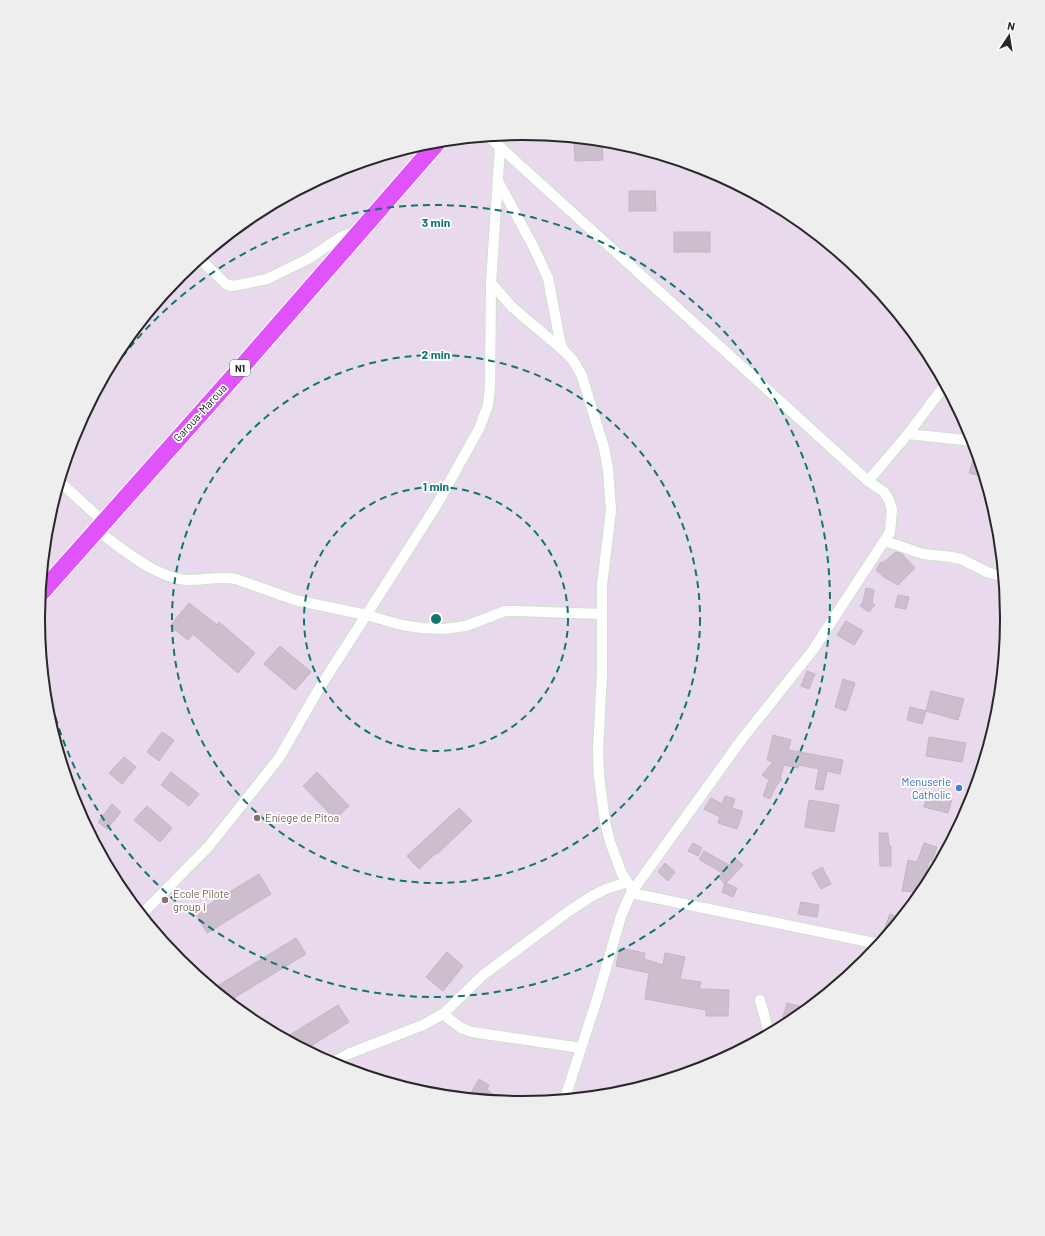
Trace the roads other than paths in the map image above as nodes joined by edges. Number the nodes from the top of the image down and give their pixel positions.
1 (494, 142) edge
2 (500, 147) junction
3 (431, 150) edge
4 (498, 181) junction
5 (363, 227) junction
6 (204, 263) edge
7 (491, 283) junction
8 (564, 351) junction
9 (942, 389) edge
10 (908, 434) junction
11 (966, 440) edge
12 (868, 481) junction
13 (64, 486) edge
14 (100, 526) junction
15 (885, 541) junction
16 (998, 575) edge
17 (46, 587) edge
18 (602, 614) junction
19 (366, 615) junction
20 (630, 888) junction
21 (145, 911) edge
22 (873, 943) edge
23 (760, 1000) dead end
24 (443, 1014) junction
25 (768, 1028) edge
26 (581, 1048) junction
27 (340, 1059) edge
28 (567, 1093) edge

1 - 2 street
2 - 4 street
2 - 12 street
3 - 5 highway, Garoua-Maroua / N1
4 - 7 street
4 - 8 street
5 - 6 street
5 - 14 highway, Garoua-Maroua / N1
7 - 8 street
7 - 19 street
8 - 18 street
9 - 10 street
10 - 11 street
10 - 12 street
12 - 15 street
13 - 14 street
14 - 17 highway, Garoua-Maroua / N1
14 - 19 street
15 - 16 street
15 - 20 street
18 - 19 street
18 - 20 street
19 - 21 street
20 - 22 street
20 - 24 street
20 - 26 street
23 - 25 street
24 - 26 street
24 - 27 street
26 - 28 street

